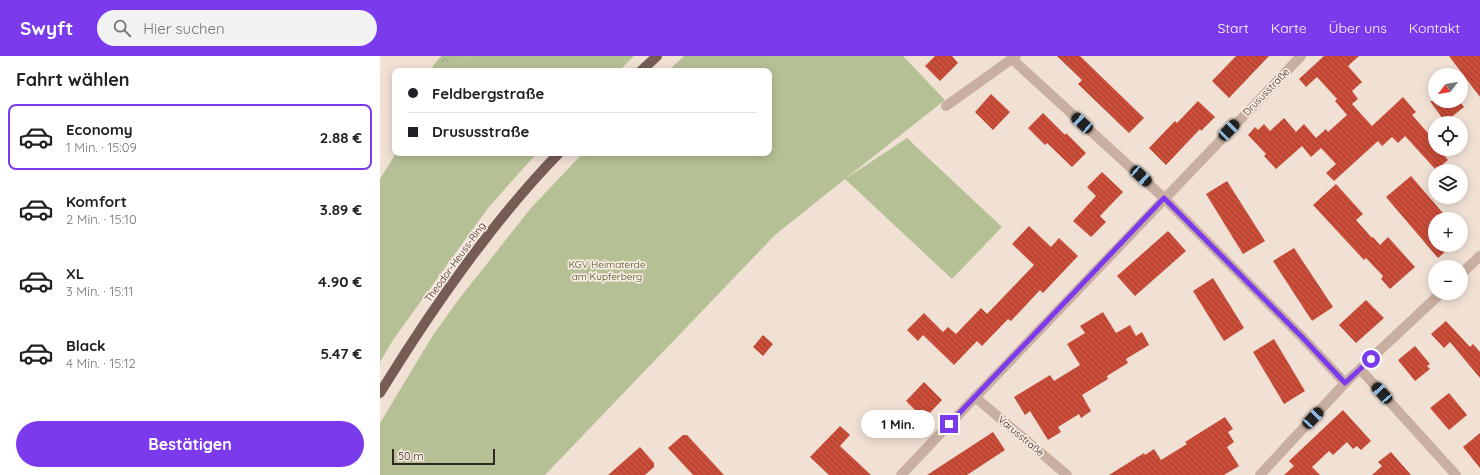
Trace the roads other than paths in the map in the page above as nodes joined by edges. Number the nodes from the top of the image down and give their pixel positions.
1 (657, 56) edge
2 (1300, 56) edge
3 (1014, 58) edge
4 (644, 68) edge
5 (946, 106) dead end
6 (556, 156) edge
7 (1164, 198) junction
8 (1480, 256) edge
9 (1468, 267) edge
10 (1434, 300) edge
11 (1360, 369) junction
12 (1345, 383) junction
13 (380, 394) edge
14 (975, 397) junction
15 (901, 475) edge
16 (1066, 475) edge
17 (1260, 475) edge
18 (1456, 475) edge

1 - 4 main road
2 - 7 street, Drususstraße
3 - 5 street
3 - 7 street
6 - 13 main road, Theodor-Heuss-Ring
7 - 12 street
7 - 14 street, Drususstraße
8 - 9 street
10 - 11 street
11 - 12 street
11 - 18 street
12 - 17 street
14 - 15 street, Drususstraße
14 - 16 street, Varusstraße

